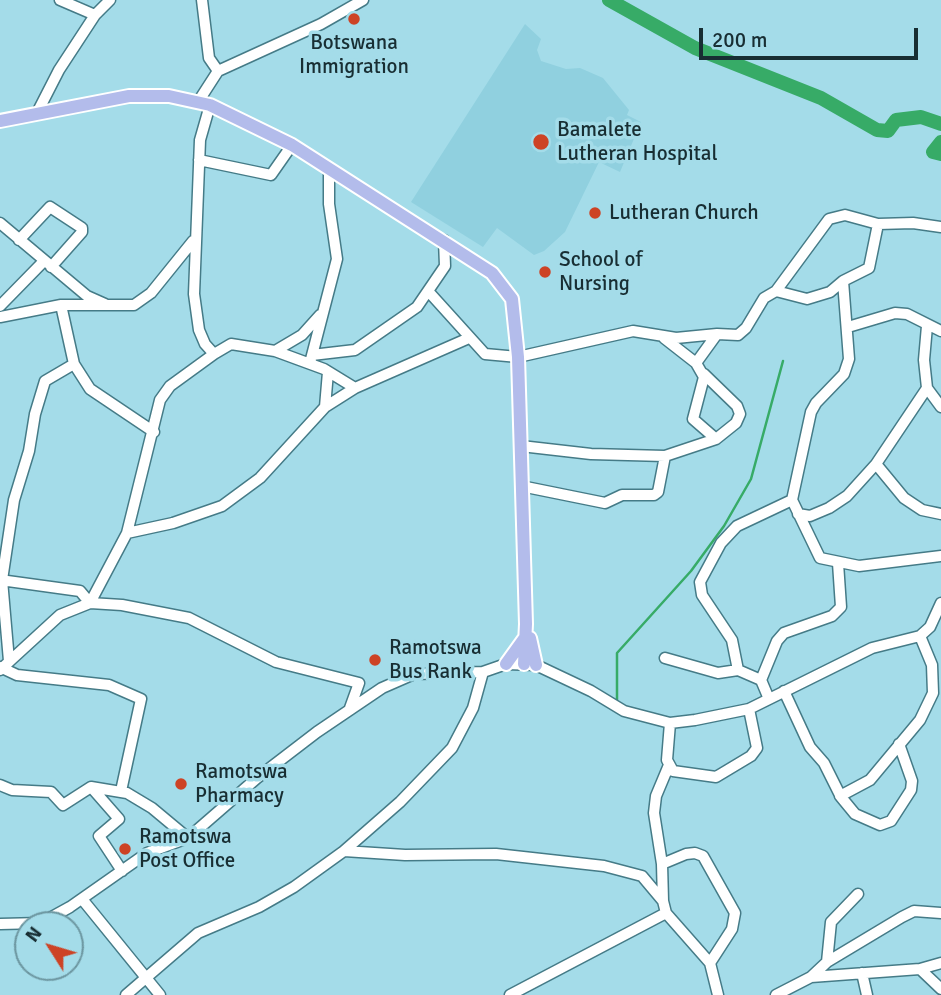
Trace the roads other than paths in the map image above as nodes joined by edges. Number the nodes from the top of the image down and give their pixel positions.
1 (60, 0) edge
2 (110, 0) edge
3 (202, 0) edge
4 (363, 0) edge
5 (95, 15) junction
6 (218, 71) junction
7 (204, 103) junction
8 (37, 113) junction
9 (0, 121) edge
10 (292, 145) junction
11 (200, 160) junction
12 (329, 169) junction
13 (0, 223) edge
14 (878, 224) junction
15 (941, 227) edge
16 (19, 240) junction
17 (444, 240) junction
18 (194, 241) junction
19 (47, 264) junction
20 (843, 281) junction
21 (428, 290) junction
22 (776, 290) junction
23 (61, 305) junction
24 (0, 306) edge
25 (112, 307) junction
26 (323, 313) junction
27 (0, 317) edge
28 (926, 326) junction
29 (848, 327) junction
30 (941, 331) edge
31 (717, 334) junction
32 (469, 338) junction
33 (664, 338) junction
34 (275, 351) junction
35 (214, 354) junction
36 (518, 357) junction
37 (311, 359) junction
38 (696, 363) junction
39 (74, 364) junction
40 (328, 372) junction
41 (704, 374) junction
42 (355, 388) junction
43 (927, 388) junction
44 (325, 407) junction
45 (941, 407) edge
46 (154, 432) junction
47 (716, 439) junction
48 (521, 446) junction
49 (665, 456) junction
50 (876, 464) junction
51 (522, 486) junction
52 (792, 500) junction
53 (798, 514) junction
54 (941, 514) edge
55 (127, 533) junction
56 (941, 556) edge
57 (838, 563) junction
58 (1, 580) edge
59 (90, 603) junction
60 (941, 603) edge
61 (941, 623) edge
62 (930, 627) junction
63 (526, 629) junction
64 (920, 636) junction
65 (666, 658) dead end
66 (506, 664) junction
67 (530, 664) junction
68 (3, 666) edge
69 (738, 670) junction
70 (483, 672) junction
71 (761, 681) junction
72 (784, 691) junction
73 (937, 695) edge
74 (769, 699) junction
75 (350, 709) junction
76 (749, 709) junction
77 (670, 723) junction
78 (899, 744) junction
79 (669, 765) junction
80 (0, 785) edge
81 (91, 787) junction
82 (121, 791) junction
83 (840, 796) junction
84 (188, 838) junction
85 (344, 851) junction
86 (662, 864) junction
87 (122, 871) junction
88 (858, 894) dead end
89 (82, 899) junction
90 (663, 901) junction
91 (666, 913) junction
92 (941, 913) edge
93 (0, 924) edge
94 (828, 962) junction
95 (710, 963) junction
96 (941, 963) edge
97 (920, 969) junction
98 (862, 973) junction
99 (145, 976) junction
100 (811, 977) junction
101 (941, 989) edge
102 (126, 995) edge
103 (160, 995) edge
104 (510, 995) edge
105 (718, 995) edge
106 (776, 995) edge
107 (867, 995) edge

1 - 5 street
2 - 5 street
3 - 6 street
4 - 6 street
5 - 8 street
6 - 7 street
7 - 8 main road
7 - 10 main road
7 - 11 street
8 - 9 main road
10 - 11 street
10 - 12 main road
11 - 18 street
12 - 17 main road
12 - 26 street
13 - 16 street
14 - 15 street
14 - 20 street
14 - 22 street
16 - 19 street
16 - 19 street
17 - 21 street
17 - 36 main road
18 - 25 street
18 - 35 street
19 - 24 street
19 - 25 street
20 - 22 street
20 - 29 street
21 - 32 street
21 - 37 street
22 - 31 street
23 - 25 street
23 - 27 street
23 - 39 street
26 - 34 street
26 - 37 street
28 - 29 street
28 - 30 street
28 - 43 street
29 - 52 street
31 - 33 street
31 - 38 street
32 - 36 street
32 - 42 street
33 - 36 street
33 - 38 street
34 - 35 street
34 - 37 street
35 - 46 street
36 - 48 main road
37 - 40 street
38 - 41 street
39 - 46 street
39 - 58 street
40 - 42 street
40 - 44 street
41 - 47 street
41 - 47 street
42 - 44 street
43 - 45 street
43 - 50 street
44 - 55 street
46 - 55 street
47 - 49 street
48 - 49 street
48 - 51 main road
49 - 51 street
50 - 53 street
50 - 54 street
51 - 63 main road
52 - 53 street
52 - 69 street
53 - 57 street
55 - 59 street
56 - 57 street
57 - 71 street
58 - 59 street
58 - 68 street
59 - 68 street
59 - 75 street
60 - 62 street
61 - 62 street
62 - 64 street
63 - 66 main road
63 - 67 main road
64 - 72 street
64 - 73 street
65 - 69 street
66 - 67 street
66 - 70 street
67 - 77 street
68 - 82 street
69 - 71 street
70 - 75 street
70 - 85 street
71 - 74 street
72 - 74 street
72 - 83 street
73 - 78 street
74 - 76 street
75 - 84 street
76 - 77 street
76 - 79 street
77 - 79 street
78 - 83 street
78 - 83 street
79 - 86 street
80 - 81 street
81 - 82 street
81 - 87 street
82 - 84 street
84 - 87 street
85 - 90 street
85 - 99 street
86 - 90 street
86 - 95 street
87 - 89 street
88 - 94 street
89 - 93 street
89 - 99 street
90 - 91 street
91 - 95 street
91 - 104 street
92 - 94 street
94 - 100 street
95 - 105 street
96 - 97 street
97 - 98 street
97 - 101 street
98 - 100 street
98 - 107 street
99 - 102 street
99 - 103 street
100 - 106 street

